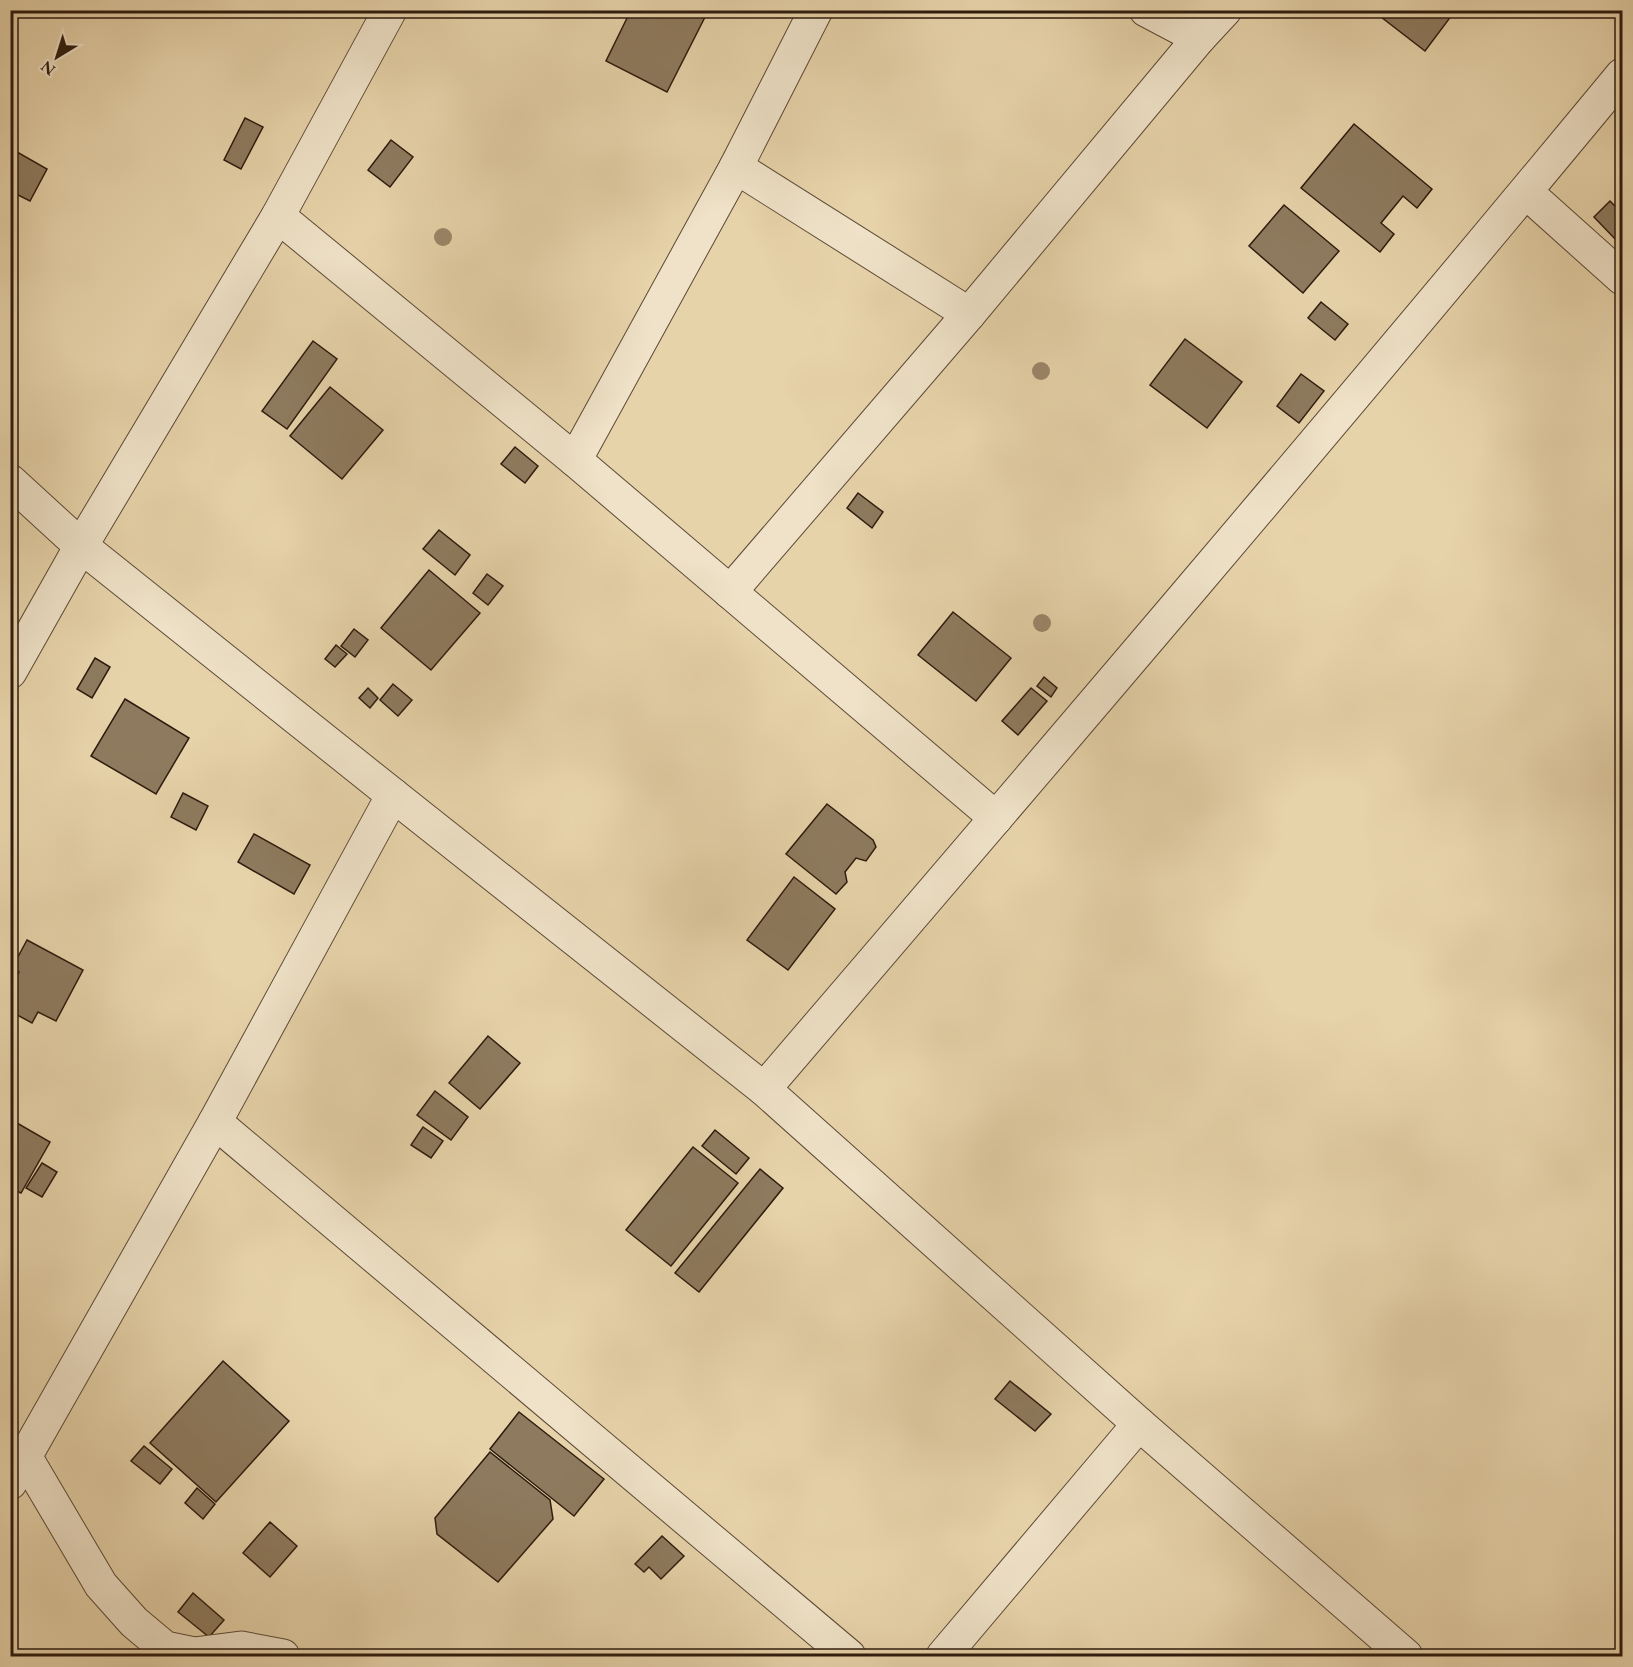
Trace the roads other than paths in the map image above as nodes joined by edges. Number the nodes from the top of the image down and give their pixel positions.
1 (390, 10) edge
2 (816, 10) edge
3 (1146, 10) edge
4 (1225, 10) edge
5 (1199, 38) junction
6 (1623, 75) edge
7 (736, 167) junction
8 (1526, 192) junction
9 (278, 216) junction
10 (1623, 278) edge
11 (969, 314) junction
12 (575, 460) junction
13 (10, 481) edge
14 (81, 546) junction
15 (730, 592) junction
16 (10, 672) edge
17 (393, 795) junction
18 (996, 818) junction
19 (764, 1089) junction
20 (215, 1122) junction
21 (1139, 1424) junction
22 (18, 1470) edge
23 (283, 1656) edge
24 (849, 1656) edge
25 (943, 1656) edge
26 (1406, 1656) edge

1 - 9 street
2 - 7 street
3 - 5 street
4 - 5 street
5 - 11 street
6 - 8 street
7 - 11 street
7 - 12 street
8 - 10 street
8 - 18 street
9 - 12 street
9 - 14 street
11 - 15 street
12 - 15 street
13 - 14 street
14 - 16 street
14 - 17 street
15 - 18 street
17 - 19 street
17 - 20 street
18 - 19 street
19 - 21 street
20 - 22 street
20 - 24 street
21 - 25 street
21 - 26 street
22 - 23 street

